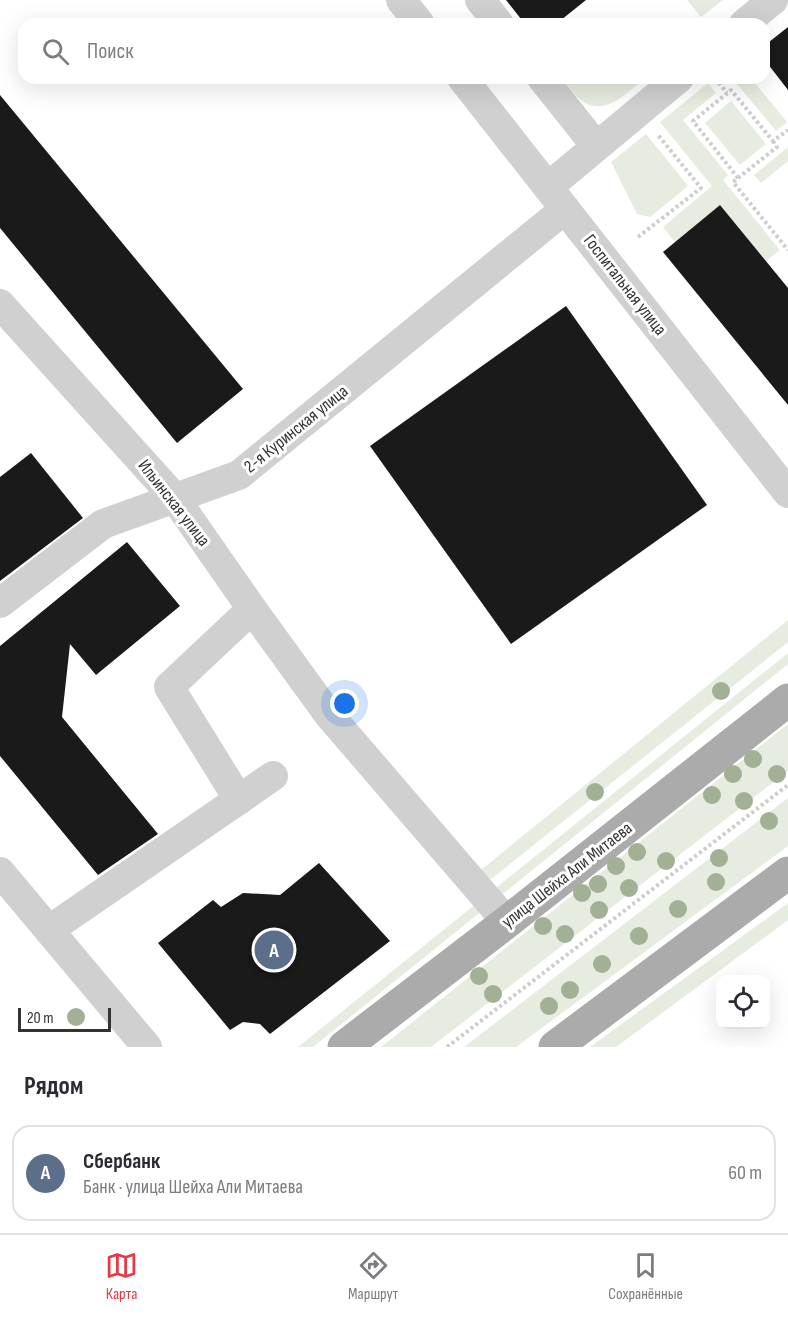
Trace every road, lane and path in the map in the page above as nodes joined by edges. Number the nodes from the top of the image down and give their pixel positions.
1 (401, 0) edge
2 (480, 0) edge
3 (772, 0) edge
4 (415, 18) edge
5 (494, 18) edge
6 (751, 18) edge
7 (467, 84) edge
8 (547, 84) edge
9 (672, 84) edge
10 (720, 84) edge
11 (727, 93) junction
12 (639, 111) junction
13 (788, 130) edge
14 (773, 141) junction
15 (596, 146) junction
16 (738, 178) junction
17 (556, 198) junction
18 (638, 237) dead end
19 (788, 250) edge
20 (0, 304) edge
21 (788, 492) edge
22 (174, 497) junction
23 (0, 603) edge
24 (252, 609) junction
25 (788, 700) edge
26 (273, 776) dead end
27 (788, 785) edge
28 (238, 800) junction
29 (0, 872) edge
30 (788, 873) edge
31 (507, 922) junction
32 (49, 930) junction
33 (147, 1047) edge
34 (344, 1047) edge
35 (447, 1047) edge
36 (555, 1047) edge

1 - 4 street
2 - 5 street
3 - 6 street
7 - 17 street, Госпитальная улица
8 - 15 street
9 - 12 street, 2-я Куринская улица
10 - 11 path
11 - 14 path
11 - 16 path
12 - 15 street, 2-я Куринская улица
12 - 18 path
13 - 14 path
14 - 16 path
15 - 17 street, 2-я Куринская улица
16 - 19 path
17 - 21 street, Госпитальная улица
17 - 22 street, 2-я Куринская улица
20 - 22 street, Ильинская улица
22 - 23 street, 2-я Куринская улица
22 - 24 street, Ильинская улица
24 - 28 street
24 - 31 street, Ильинская улица
25 - 31 main road, улица Шейха Али Митаева
26 - 28 street
27 - 35 path
28 - 32 street
29 - 32 street
30 - 36 main road
31 - 34 main road, улица Шейха Али Митаева
32 - 33 street

